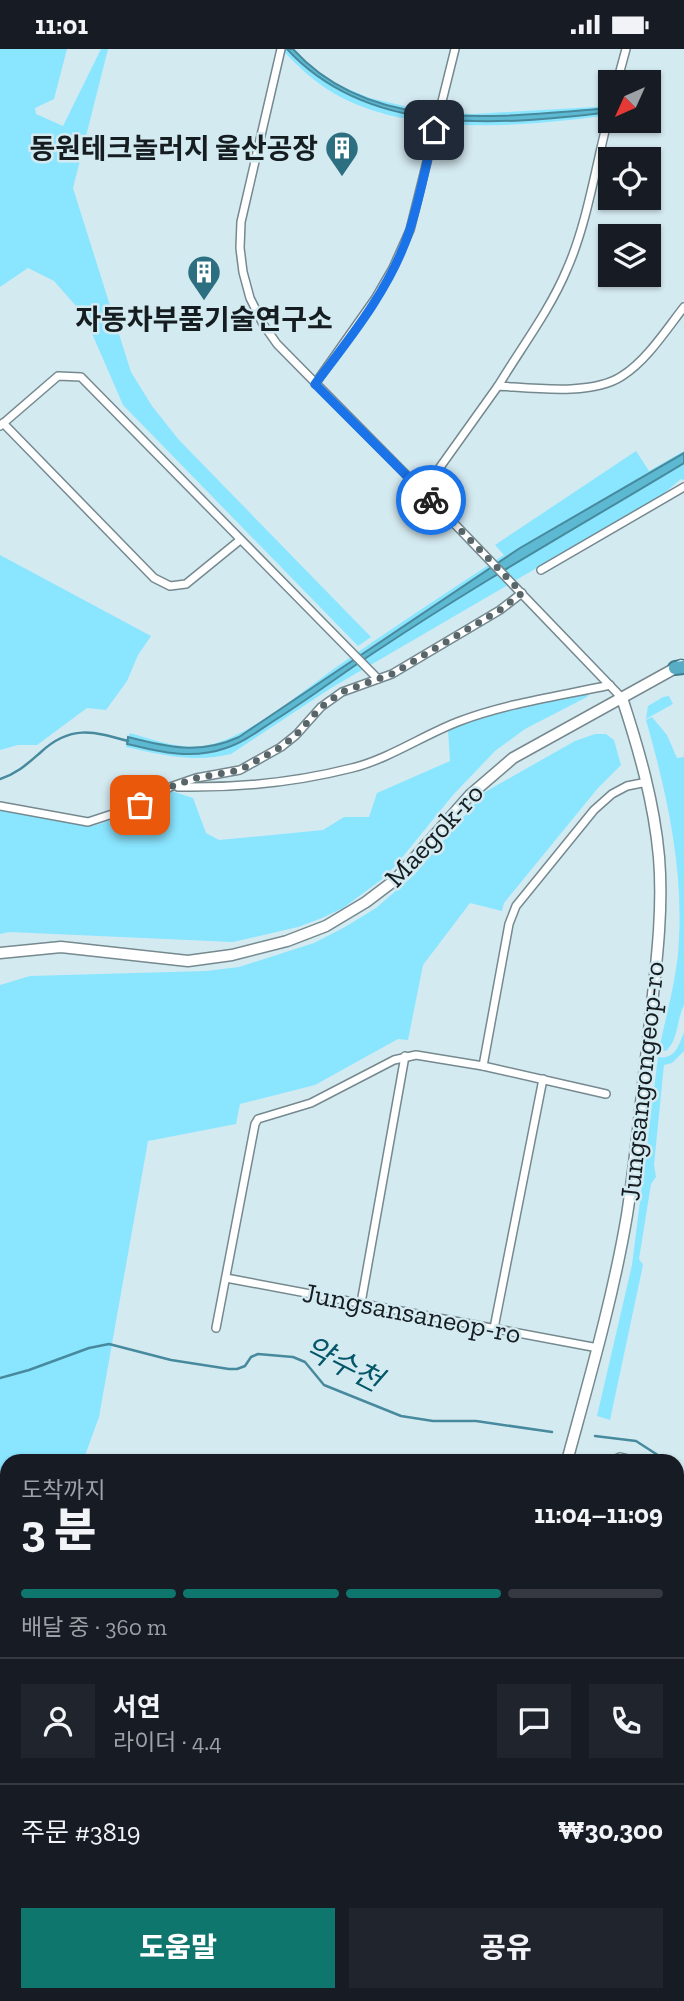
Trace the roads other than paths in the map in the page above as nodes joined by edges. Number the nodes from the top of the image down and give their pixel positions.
1 (281, 49) edge
2 (455, 49) edge
3 (626, 49) edge
4 (620, 70) edge
5 (604, 133) edge
6 (684, 307) edge
7 (315, 384) junction
8 (498, 386) junction
9 (1, 424) edge
10 (684, 487) edge
11 (423, 491) junction
12 (240, 540) junction
13 (541, 570) dead end
14 (522, 593) junction
15 (681, 666) edge
16 (375, 675) junction
17 (610, 685) junction
18 (622, 698) junction
19 (646, 782) junction
20 (170, 787) junction
21 (0, 806) edge
22 (0, 953) edge
23 (405, 1056) junction
24 (483, 1066) junction
25 (543, 1079) junction
26 (606, 1094) dead end
27 (226, 1278) junction
28 (361, 1303) junction
29 (216, 1328) dead end
30 (494, 1328) junction
31 (598, 1348) junction
32 (569, 1454) edge

1 - 7 street
2 - 7 street
3 - 4 street
5 - 8 street
6 - 8 street
7 - 11 street
8 - 11 street
9 - 12 street
9 - 12 street
10 - 13 street
11 - 14 street
12 - 16 street
14 - 16 street
14 - 17 street
15 - 18 street, Maegok-ro
16 - 20 street
17 - 18 street
17 - 20 street
18 - 19 street, Jungsangongeop-ro
18 - 22 street, Maegok-ro
19 - 24 street
19 - 31 street, Jungsangongeop-ro
20 - 21 street
23 - 24 street
23 - 27 street
23 - 28 street
24 - 25 street
25 - 26 street
25 - 30 street
27 - 28 street, Jungsansaneop-ro
27 - 29 street
28 - 30 street, Jungsansaneop-ro
30 - 31 street, Jungsansaneop-ro
31 - 32 street, Jungsangongeop-ro

